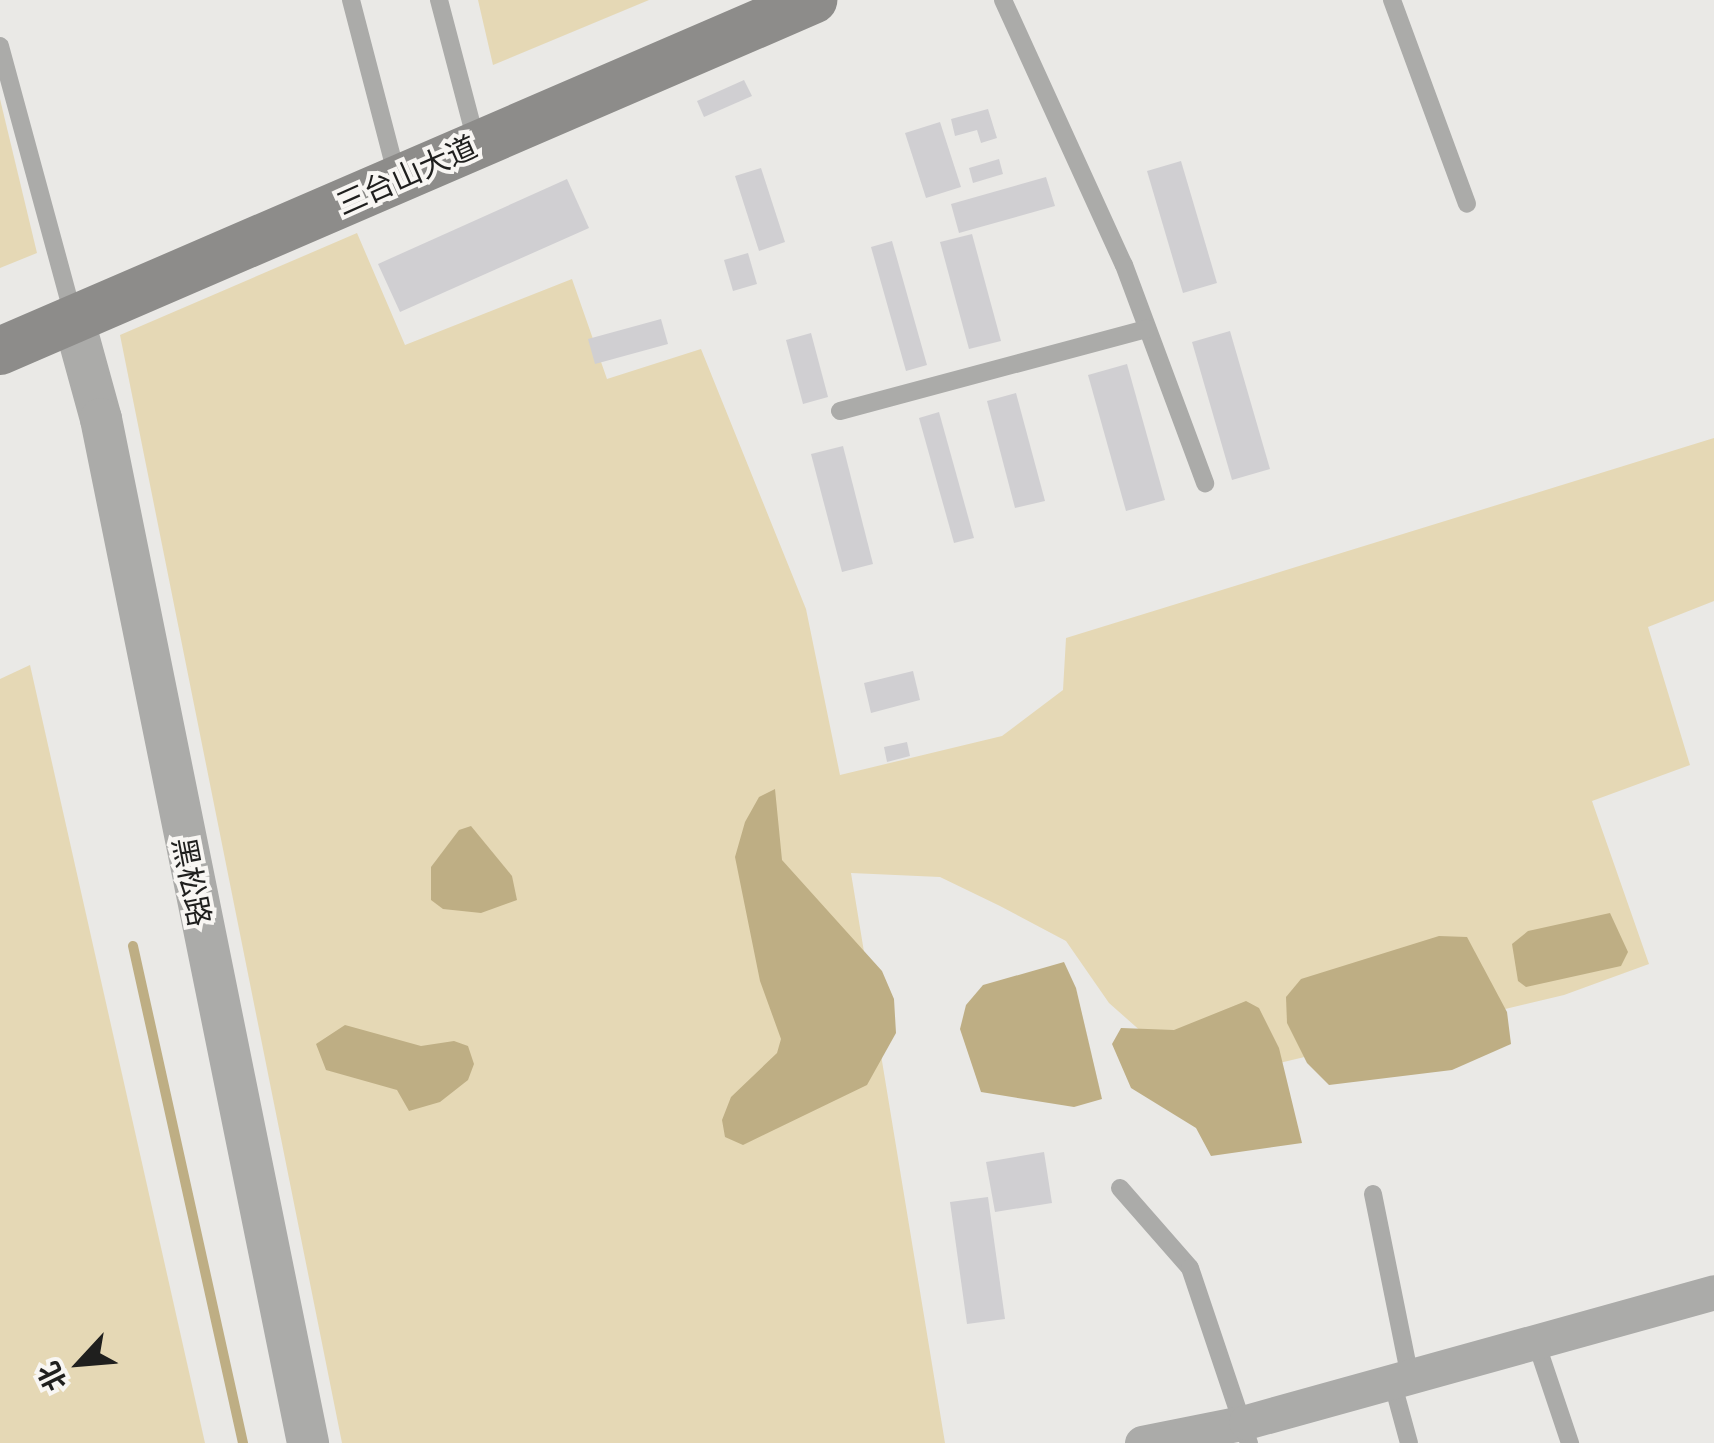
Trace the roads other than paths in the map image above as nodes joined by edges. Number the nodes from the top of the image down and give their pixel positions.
1 (351, 0) edge
2 (439, 0) edge
3 (813, 0) edge
4 (1003, 0) edge
5 (1392, 0) edge
6 (0, 46) edge
7 (477, 145) junction
8 (398, 180) junction
9 (1467, 204) dead end
10 (74, 320) junction
11 (1147, 328) junction
12 (0, 351) edge
13 (840, 412) dead end
14 (1205, 482) dead end
15 (1120, 1188) dead end
16 (1373, 1194) dead end
17 (1712, 1298) edge
18 (1536, 1342) junction
19 (1401, 1379) junction
20 (1248, 1432) edge
21 (308, 1443) edge
22 (1142, 1443) edge
23 (1409, 1443) edge
24 (1570, 1443) edge

1 - 8 lane
2 - 7 lane
3 - 7 main road, 三台山大道
4 - 11 lane
5 - 9 lane
6 - 10 lane
7 - 8 main road, 三台山大道
8 - 10 main road, 三台山大道
10 - 12 main road, 三台山大道
10 - 21 street, 黑松路
11 - 13 lane
11 - 14 lane
15 - 20 lane
16 - 19 lane
17 - 18 street
18 - 19 street
18 - 24 lane
19 - 20 street
19 - 23 lane
20 - 22 street

